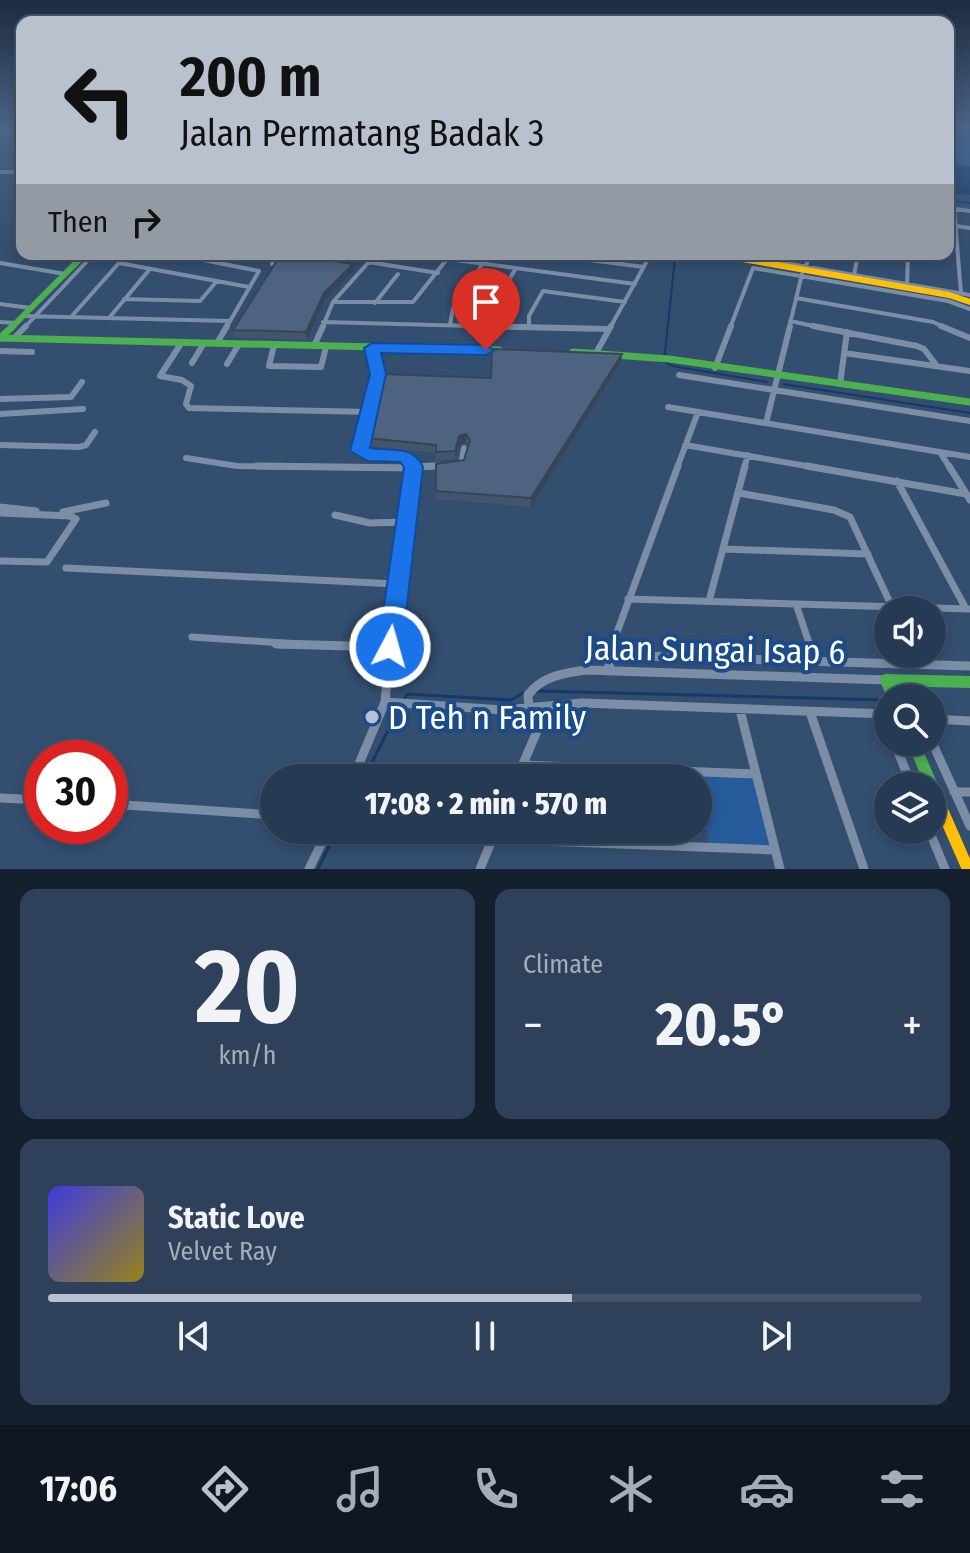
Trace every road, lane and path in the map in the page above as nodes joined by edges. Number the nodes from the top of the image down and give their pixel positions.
1 (954, 219) edge
2 (956, 226) junction
3 (970, 228) edge
4 (79, 260) edge
5 (88, 260) edge
6 (122, 260) edge
7 (206, 260) edge
8 (276, 260) edge
9 (371, 260) edge
10 (446, 260) edge
11 (468, 260) edge
12 (544, 260) edge
13 (591, 260) edge
14 (648, 260) edge
15 (763, 260) edge
16 (807, 260) edge
17 (857, 260) edge
18 (908, 260) edge
19 (0, 263) edge
20 (119, 263) junction
21 (483, 263) junction
22 (272, 264) edge
23 (352, 265) edge
24 (366, 265) junction
25 (644, 267) junction
26 (516, 268) junction
27 (150, 269) junction
28 (539, 271) junction
29 (804, 271) junction
30 (438, 273) junction
31 (65, 274) junction
32 (398, 274) dead end
33 (854, 275) junction
34 (217, 281) junction
35 (635, 284) junction
36 (907, 286) junction
37 (249, 287) junction
38 (961, 293) junction
39 (970, 295) edge
40 (796, 298) junction
41 (124, 299) junction
42 (333, 302) junction
43 (625, 302) junction
44 (970, 302) edge
45 (375, 303) junction
46 (0, 304) edge
47 (970, 309) edge
48 (33, 312) junction
49 (71, 317) junction
50 (109, 318) junction
51 (20, 320) junction
52 (230, 321) junction
53 (790, 321) junction
54 (0, 322) edge
55 (323, 322) junction
56 (450, 325) junction
57 (490, 326) junction
58 (529, 326) junction
59 (609, 329) junction
60 (847, 332) junction
61 (0, 338) edge
62 (14, 338) junction
63 (970, 338) edge
64 (182, 342) junction
65 (204, 343) junction
66 (217, 343) junction
67 (239, 344) junction
68 (274, 345) junction
69 (314, 346) junction
70 (326, 347) junction
71 (372, 348) junction
72 (0, 351) edge
73 (514, 351) edge
74 (32, 352) dead end
75 (557, 352) edge
76 (596, 353) junction
77 (844, 353) junction
78 (192, 363) dead end
79 (227, 364) dead end
80 (937, 366) junction
81 (715, 368) junction
82 (970, 371) edge
83 (679, 375) dead end
84 (777, 375) junction
85 (82, 382) dead end
86 (840, 384) junction
87 (773, 390) junction
88 (0, 399) edge
89 (970, 402) edge
90 (668, 407) dead end
91 (83, 409) dead end
92 (370, 412) junction
93 (698, 412) junction
94 (0, 414) edge
95 (970, 421) edge
96 (766, 423) junction
97 (95, 432) dead end
98 (0, 445) edge
99 (685, 445) junction
100 (464, 448) edge
101 (940, 452) junction
102 (748, 455) junction
103 (970, 457) edge
104 (186, 458) dead end
105 (413, 468) junction
106 (897, 481) junction
107 (739, 493) junction
108 (968, 497) edge
109 (106, 503) dead end
110 (0, 510) edge
111 (335, 515) dead end
112 (404, 522) junction
113 (723, 549) junction
114 (868, 554) junction
115 (0, 561) edge
116 (66, 568) dead end
117 (396, 584) junction
118 (887, 596) edge
119 (628, 599) junction
120 (709, 601) junction
121 (796, 604) junction
122 (874, 606) edge
123 (946, 608) edge
124 (968, 609) edge
125 (192, 637) dead end
126 (390, 647) junction
127 (609, 655) junction
128 (815, 661) junction
129 (970, 666) edge
130 (608, 671) junction
131 (886, 680) junction
132 (970, 682) edge
133 (888, 684) edge
134 (385, 702) junction
135 (529, 707) junction
136 (740, 710) junction
137 (810, 712) junction
138 (874, 714) edge
139 (946, 720) edge
140 (970, 721) edge
141 (938, 756) edge
142 (359, 764) edge
143 (523, 764) edge
144 (712, 772) edge
145 (756, 774) junction
146 (954, 792) junction
147 (970, 792) edge
148 (0, 798) edge
149 (24, 799) edge
150 (128, 805) edge
151 (260, 814) edge
152 (946, 818) edge
153 (970, 826) edge
154 (321, 844) edge
155 (490, 844) edge
156 (663, 844) edge
157 (935, 844) edge
158 (775, 850) junction
159 (309, 869) edge
160 (480, 869) edge
161 (780, 869) edge
162 (864, 869) edge
163 (945, 869) edge
164 (968, 869) edge

1 - 2 street
2 - 3 street
2 - 38 street
4 - 31 main road
5 - 48 street
6 - 20 street
7 - 37 street
8 - 22 street
9 - 24 street
10 - 30 street
11 - 21 street
12 - 28 street
13 - 25 street
14 - 25 street
15 - 29 main road
16 - 29 street
17 - 33 street
18 - 36 street
19 - 31 street
20 - 27 street
20 - 49 street
21 - 26 street
21 - 56 street
23 - 24 street
24 - 30 street
24 - 42 street
25 - 35 street
26 - 28 street
26 - 57 street
27 - 34 street
27 - 41 street
28 - 35 street
29 - 33 street
29 - 36 main road
29 - 40 street
29 - 47 street
29 - 81 street
30 - 45 street
31 - 48 main road
32 - 45 street
33 - 36 street
34 - 37 street
34 - 41 street
35 - 43 street
36 - 38 street
36 - 44 main road
37 - 52 street
38 - 39 street
40 - 53 street
40 - 63 street
41 - 50 street
42 - 45 street
42 - 55 street
43 - 58 street
43 - 59 street
46 - 48 street
48 - 49 street
48 - 51 main road
48 - 62 street
49 - 50 street
50 - 52 street
51 - 54 street
51 - 61 main road
52 - 66 street
53 - 60 street
53 - 84 street
55 - 56 street
55 - 69 street
56 - 57 street
57 - 58 street
58 - 59 street
59 - 76 street
60 - 77 street
60 - 80 street
61 - 62 main road
62 - 64 main road
64 - 65 main road
64 - 92 street
65 - 66 main road
65 - 78 street
66 - 67 main road
67 - 68 main road
67 - 79 street
68 - 69 main road
68 - 70 street
69 - 70 main road
70 - 71 main road
71 - 73 main road
71 - 92 street
72 - 74 street
75 - 76 main road
76 - 81 main road
77 - 80 street
77 - 86 street
80 - 82 street
81 - 84 main road
83 - 87 street
84 - 86 main road
84 - 87 street
85 - 88 street
86 - 89 main road
87 - 95 street
87 - 96 street
90 - 93 street
91 - 94 street
92 - 105 street
93 - 96 street
93 - 99 street
96 - 101 street
97 - 98 street
99 - 102 street
99 - 119 street
100 - 105 street
101 - 103 street
101 - 108 street
102 - 106 street
102 - 107 street
104 - 105 street
105 - 112 street
106 - 108 street
106 - 124 street
107 - 113 street
107 - 114 street
109 - 110 street
110 - 115 street
111 - 112 street
112 - 117 street
113 - 114 street
113 - 120 street
114 - 118 street
116 - 117 street
117 - 126 street
119 - 120 street
119 - 127 street
120 - 121 street
121 - 122 street
121 - 128 street
123 - 124 street
125 - 126 street
126 - 134 street
127 - 128 street
127 - 130 street
128 - 129 street
130 - 131 street, Jalan Sungai Isap 6
130 - 135 street, Jalan Sungai Isap 6
131 - 132 main road, Jalan Sungai Isap 6
131 - 133 main road
134 - 135 street
134 - 142 street
135 - 136 street
135 - 143 street
136 - 137 street
136 - 145 street
137 - 138 street
137 - 162 street
139 - 140 street
141 - 146 street
144 - 145 street
145 - 158 street
146 - 147 street
146 - 153 street
148 - 149 street
150 - 151 street
152 - 164 main road
154 - 159 street
155 - 160 street
156 - 158 street
157 - 163 street
158 - 161 street

